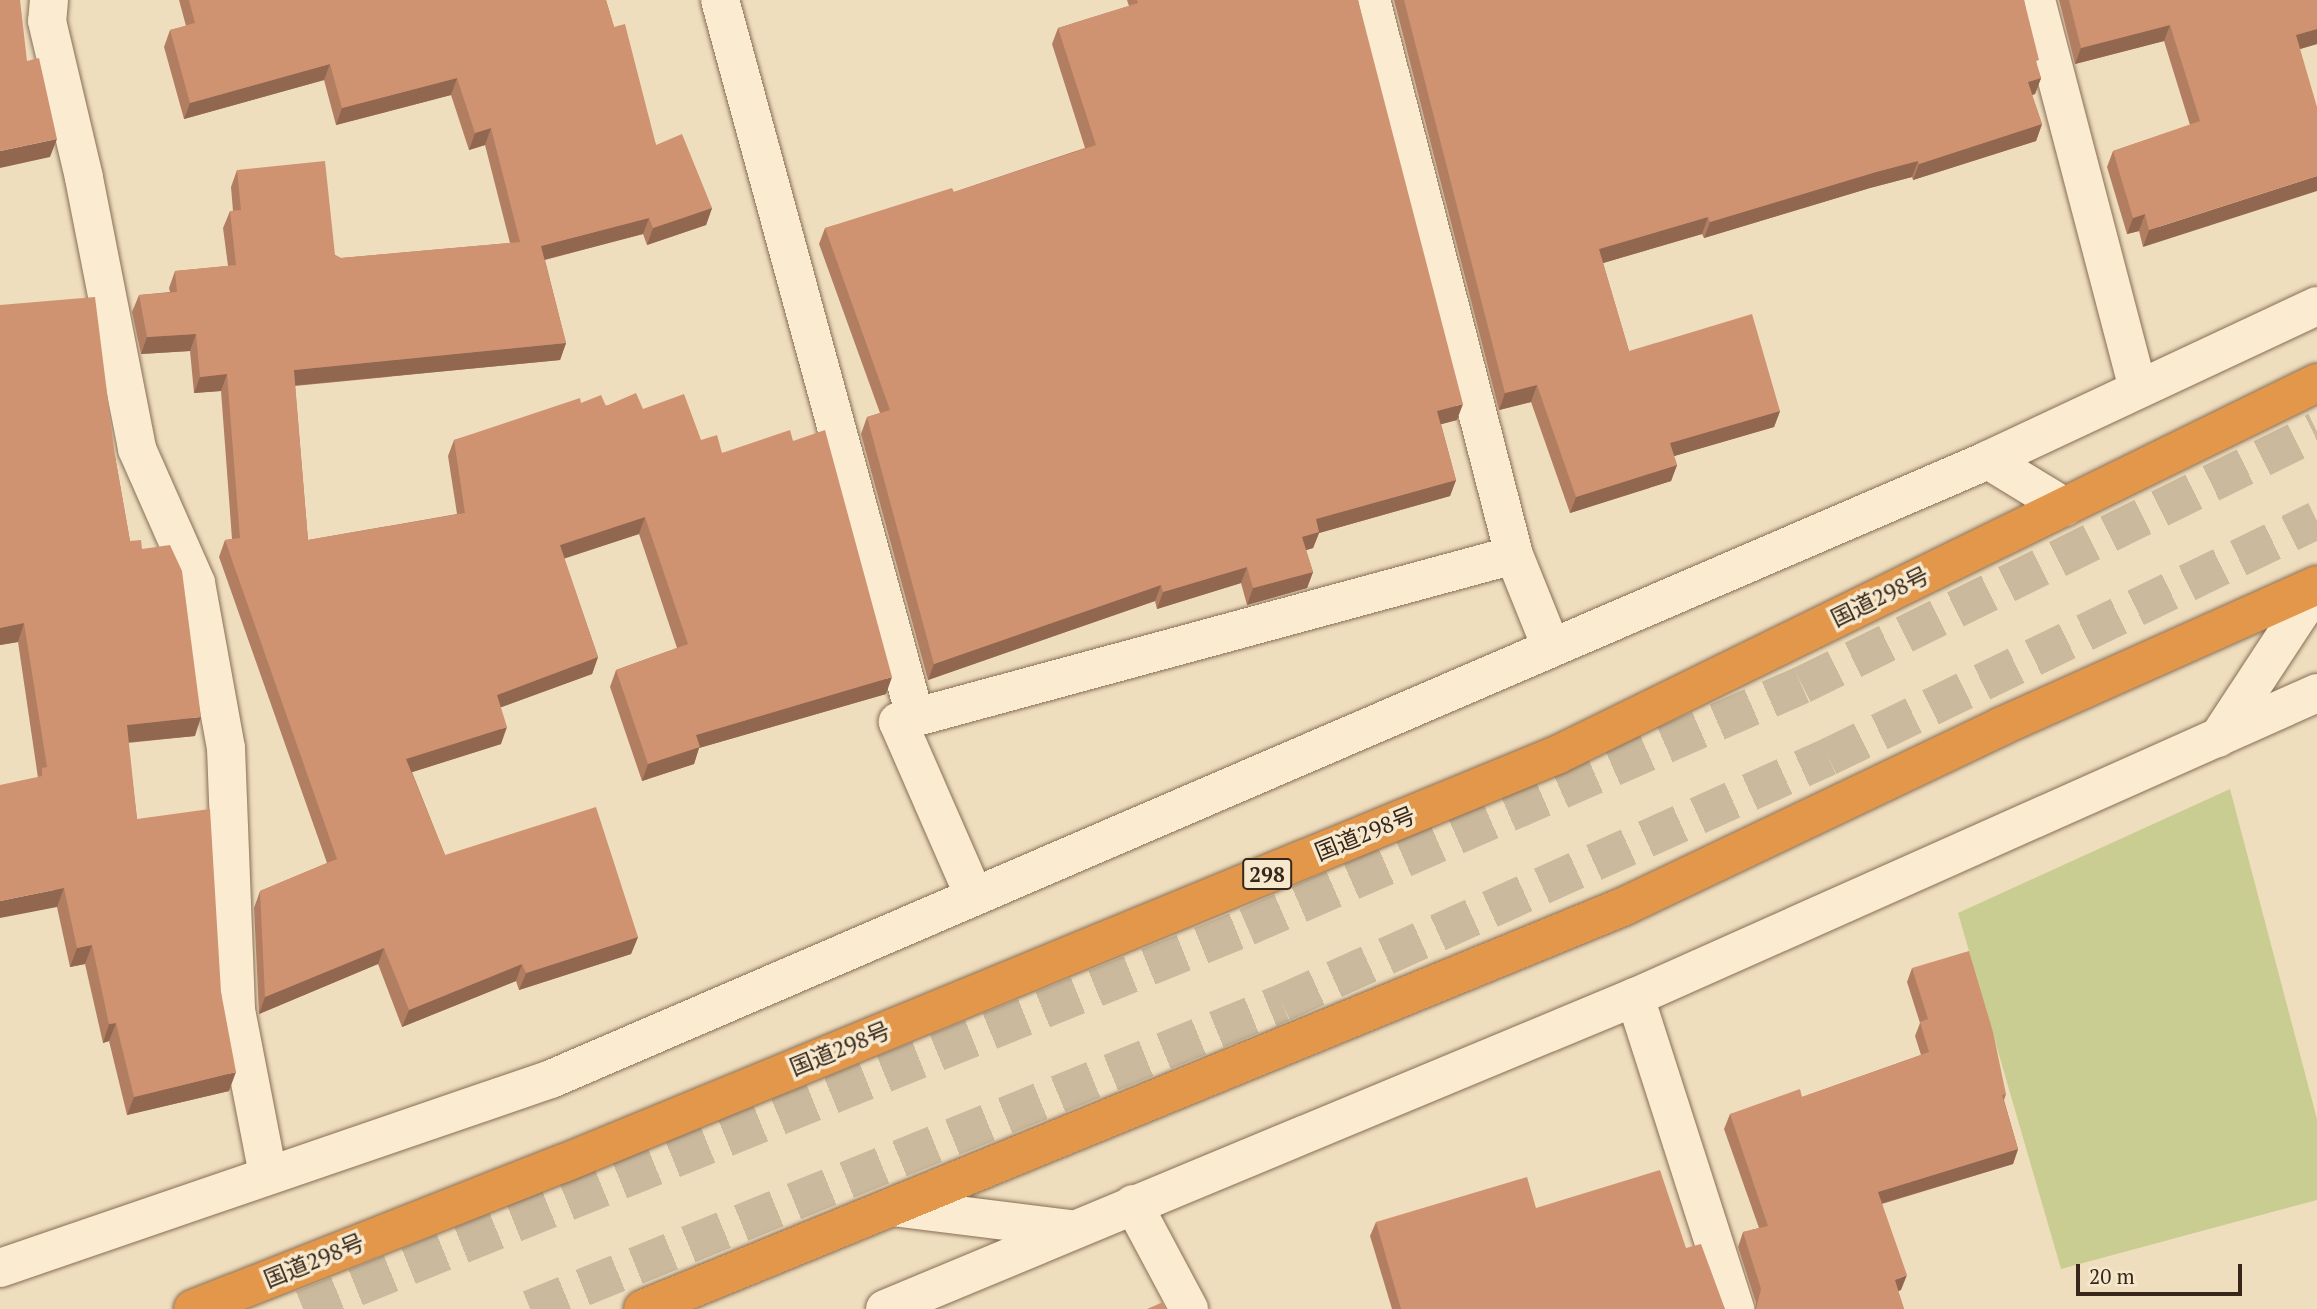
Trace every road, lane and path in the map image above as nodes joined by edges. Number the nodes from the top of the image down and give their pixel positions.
1 (49, 0) edge
2 (720, 0) edge
3 (1371, 0) edge
4 (2036, 0) edge
5 (2317, 306) edge
6 (2317, 383) edge
7 (2138, 388) junction
8 (1988, 460) junction
9 (2065, 507) junction
10 (1514, 555) junction
11 (2317, 586) edge
12 (1551, 647) junction
13 (2317, 693) edge
14 (915, 716) junction
15 (2217, 740) junction
16 (974, 896) junction
17 (1635, 996) junction
18 (268, 1175) junction
19 (1133, 1204) junction
20 (893, 1206) junction
21 (1072, 1230) junction
22 (1, 1265) edge
23 (193, 1309) edge
24 (643, 1309) edge
25 (885, 1309) edge
26 (1189, 1309) edge
27 (1735, 1309) edge

1 - 18 street
2 - 14 street
3 - 10 street
4 - 7 street
5 - 7 street
6 - 9 highway, 国道298号 / 298
7 - 8 street
8 - 9 street
8 - 12 street
9 - 23 highway, 国道298号 / 298
10 - 12 street
10 - 14 street
11 - 15 street
11 - 20 highway
12 - 16 street
13 - 15 street
14 - 16 street
15 - 17 street
16 - 18 street
17 - 19 street
17 - 27 street
18 - 22 street
19 - 21 street
19 - 26 street
20 - 21 street
20 - 24 highway
21 - 25 street

